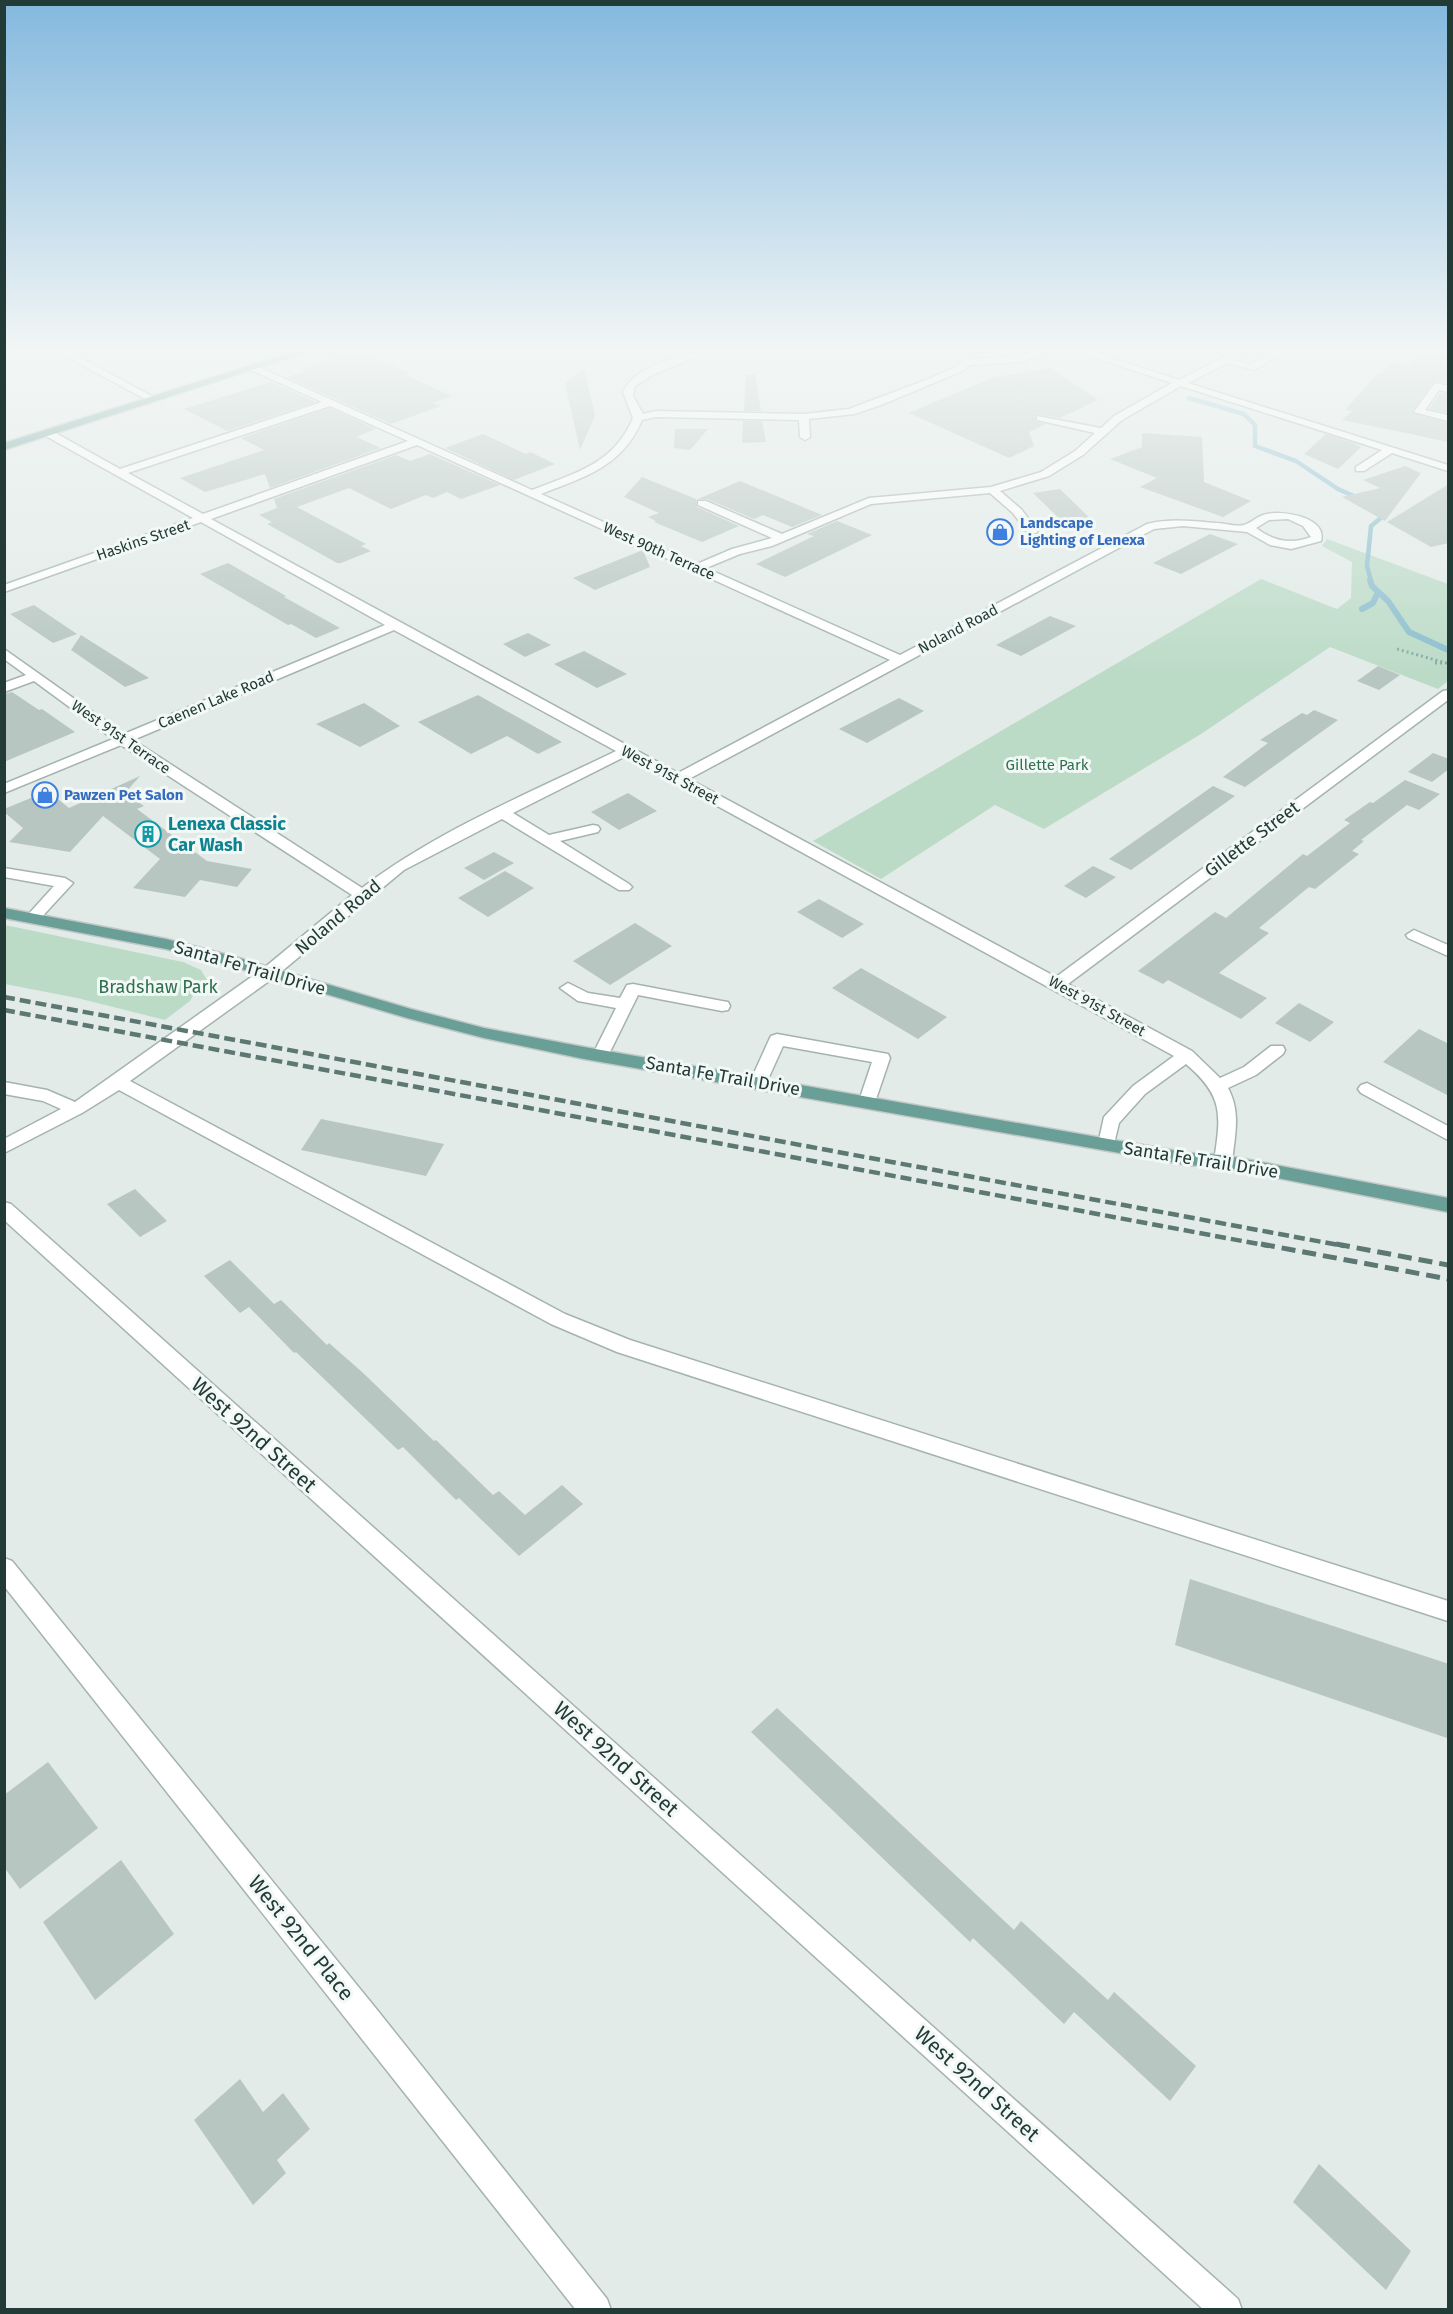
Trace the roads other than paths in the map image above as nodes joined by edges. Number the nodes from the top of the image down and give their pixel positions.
1 (92, 457) edge
2 (166, 457) edge
3 (375, 457) edge
4 (449, 457) edge
5 (613, 457) edge
6 (1071, 457) edge
7 (1379, 457) edge
8 (1414, 457) edge
9 (1446, 466) edge
10 (1360, 469) dead end
11 (120, 472) junction
12 (992, 490) junction
13 (531, 494) junction
14 (702, 503) dead end
15 (204, 519) junction
16 (1250, 529) junction
17 (1032, 531) dead end
18 (781, 538) junction
19 (696, 568) junction
20 (4, 589) edge
21 (395, 625) junction
22 (7, 658) edge
23 (900, 660) junction
24 (36, 676) junction
25 (4, 688) edge
26 (1448, 691) edge
27 (122, 739) junction
28 (626, 751) junction
29 (678, 779) junction
30 (4, 789) edge
31 (503, 813) junction
32 (593, 829) dead end
33 (547, 840) junction
34 (4, 872) edge
35 (624, 887) dead end
36 (362, 895) junction
37 (4, 913) edge
38 (33, 918) junction
39 (1414, 935) dead end
40 (1449, 951) edge
41 (270, 972) junction
42 (1057, 984) junction
43 (568, 988) dead end
44 (626, 1004) junction
45 (722, 1006) dead end
46 (1277, 1050) dead end
47 (1186, 1055) junction
48 (600, 1056) junction
49 (118, 1082) junction
50 (759, 1082) junction
51 (1217, 1086) junction
52 (4, 1088) edge
53 (1367, 1089) dead end
54 (868, 1101) junction
55 (76, 1109) junction
56 (1449, 1134) edge
57 (1107, 1144) junction
58 (4, 1147) edge
59 (1223, 1161) junction
60 (1449, 1205) edge
61 (4, 1209) edge
62 (4, 1568) edge
63 (1449, 1611) edge
64 (596, 2310) edge
65 (1227, 2310) edge

1 - 11 street, West 91st Street
2 - 11 street
3 - 15 street, Haskins Street
4 - 13 street, West 90th Terrace
5 - 13 street
6 - 12 street
7 - 10 street
8 - 9 street
11 - 15 street, West 91st Street
12 - 17 street
12 - 18 street
13 - 19 street, West 90th Terrace
14 - 18 street
15 - 20 street, Haskins Street
15 - 21 street, West 91st Street
16 - 16 street
16 - 23 street, Noland Road
18 - 19 street
19 - 23 street, West 90th Terrace
21 - 27 street, Caenen Lake Road
21 - 28 street, West 91st Street
22 - 24 street, West 91st Terrace
23 - 29 street, Noland Road
24 - 25 street
24 - 27 street, West 91st Terrace
26 - 42 street, Gillette Street
27 - 30 street, Caenen Lake Road
27 - 36 street, West 91st Terrace
28 - 29 street, West 91st Street
28 - 31 street, Noland Road
29 - 42 street, West 91st Street
31 - 33 street
31 - 36 street, Noland Road
32 - 33 street
33 - 35 street
34 - 38 street
36 - 41 street, Noland Road
37 - 38 main road, Santa Fe Trail Drive
38 - 41 main road, Santa Fe Trail Drive
39 - 40 street
41 - 48 main road, Santa Fe Trail Drive
41 - 49 street, Noland Road
42 - 47 street, West 91st Street
43 - 44 street
44 - 45 street
44 - 48 street
46 - 51 street
47 - 51 street, West 91st Street
47 - 57 street
48 - 50 main road, Santa Fe Trail Drive
49 - 55 street, Noland Road
49 - 63 street
50 - 54 main road, Santa Fe Trail Drive
50 - 54 street
51 - 59 street, West 91st Street
52 - 55 street
53 - 56 street
54 - 57 main road, Santa Fe Trail Drive
55 - 58 street, Noland Road
57 - 59 main road, Santa Fe Trail Drive
59 - 60 main road, Santa Fe Trail Drive
61 - 65 street, West 92nd Street
62 - 64 street, West 92nd Place

